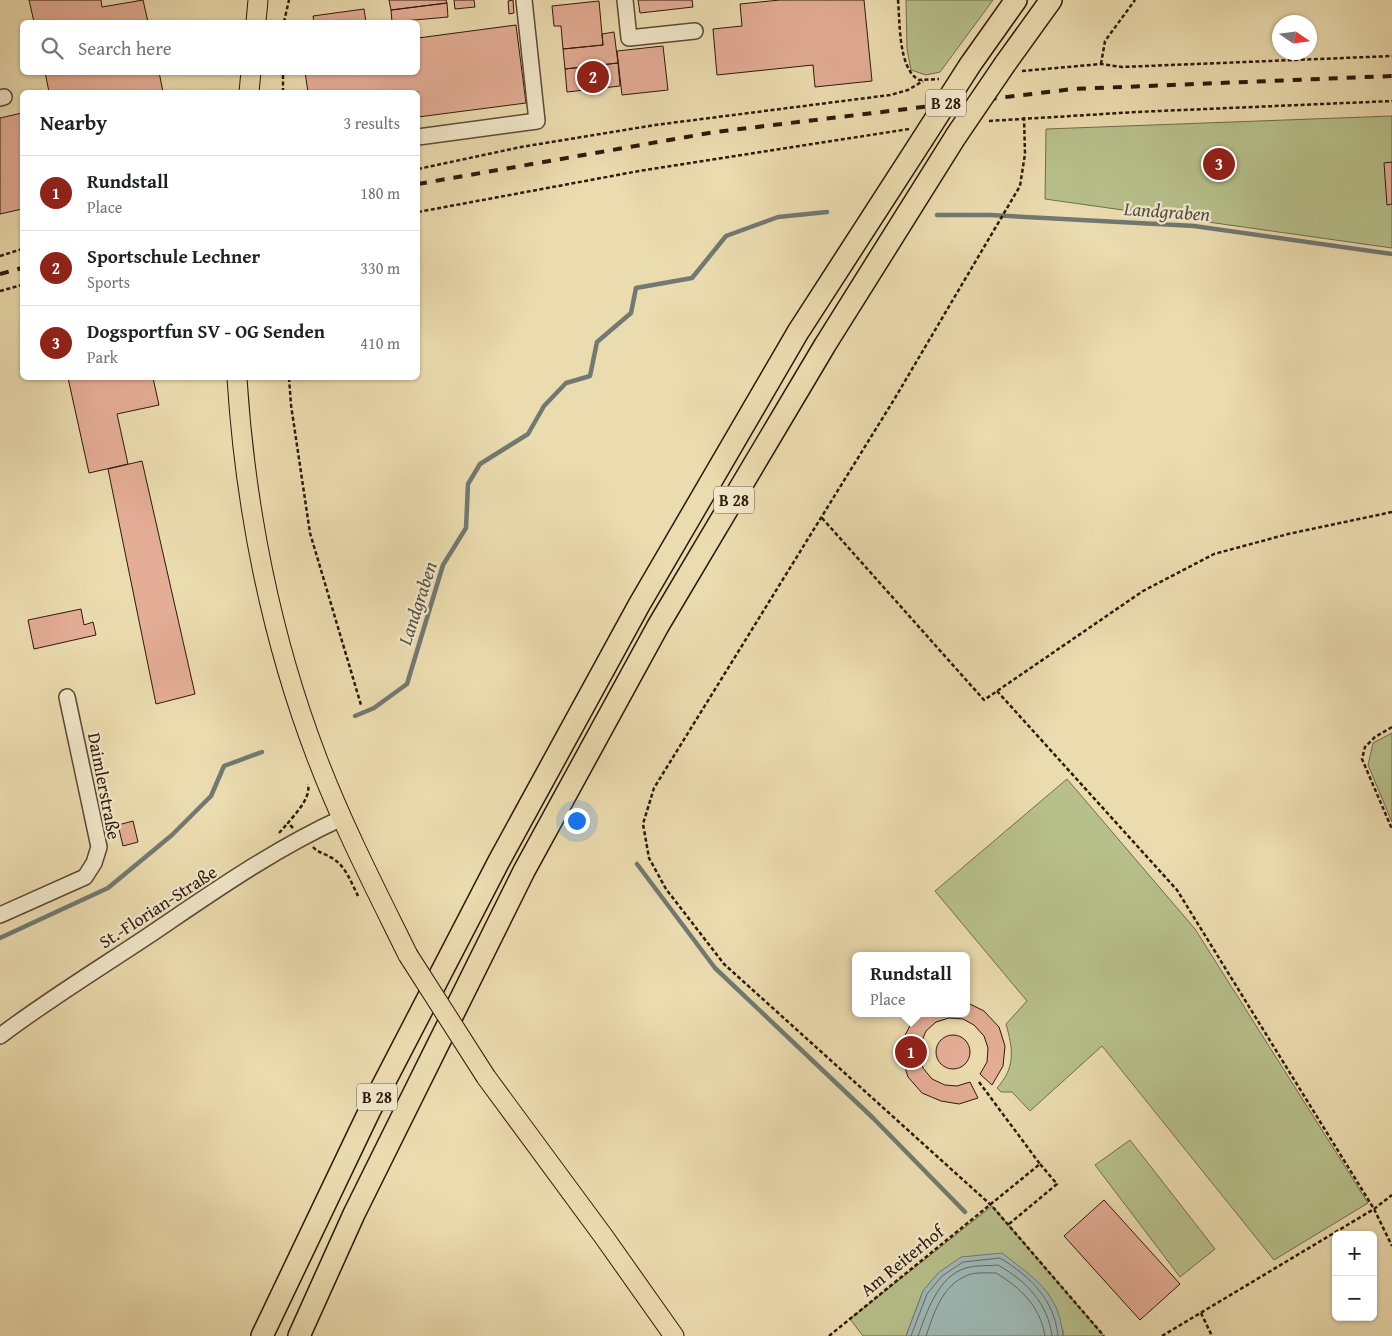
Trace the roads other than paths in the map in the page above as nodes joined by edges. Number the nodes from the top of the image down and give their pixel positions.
1 (258, 0) edge
2 (524, 0) edge
3 (625, 0) edge
4 (1016, 0) edge
5 (1050, 0) edge
6 (256, 20) edge
7 (694, 31) dead end
8 (251, 75) edge
9 (249, 90) edge
10 (420, 137) edge
11 (237, 380) edge
12 (66, 697) dead end
13 (342, 818) junction
14 (0, 914) edge
15 (0, 1036) edge
16 (262, 1336) edge
17 (299, 1336) edge
18 (674, 1336) edge

1 - 6 main road
2 - 10 street
3 - 7 street
4 - 16 highway, B 28, bridge
5 - 17 highway, B 28, bridge
8 - 9 main road
11 - 13 main road
12 - 14 street, Daimlerstraße
13 - 15 street, St.-Florian-Straße
13 - 18 main road, bridge

